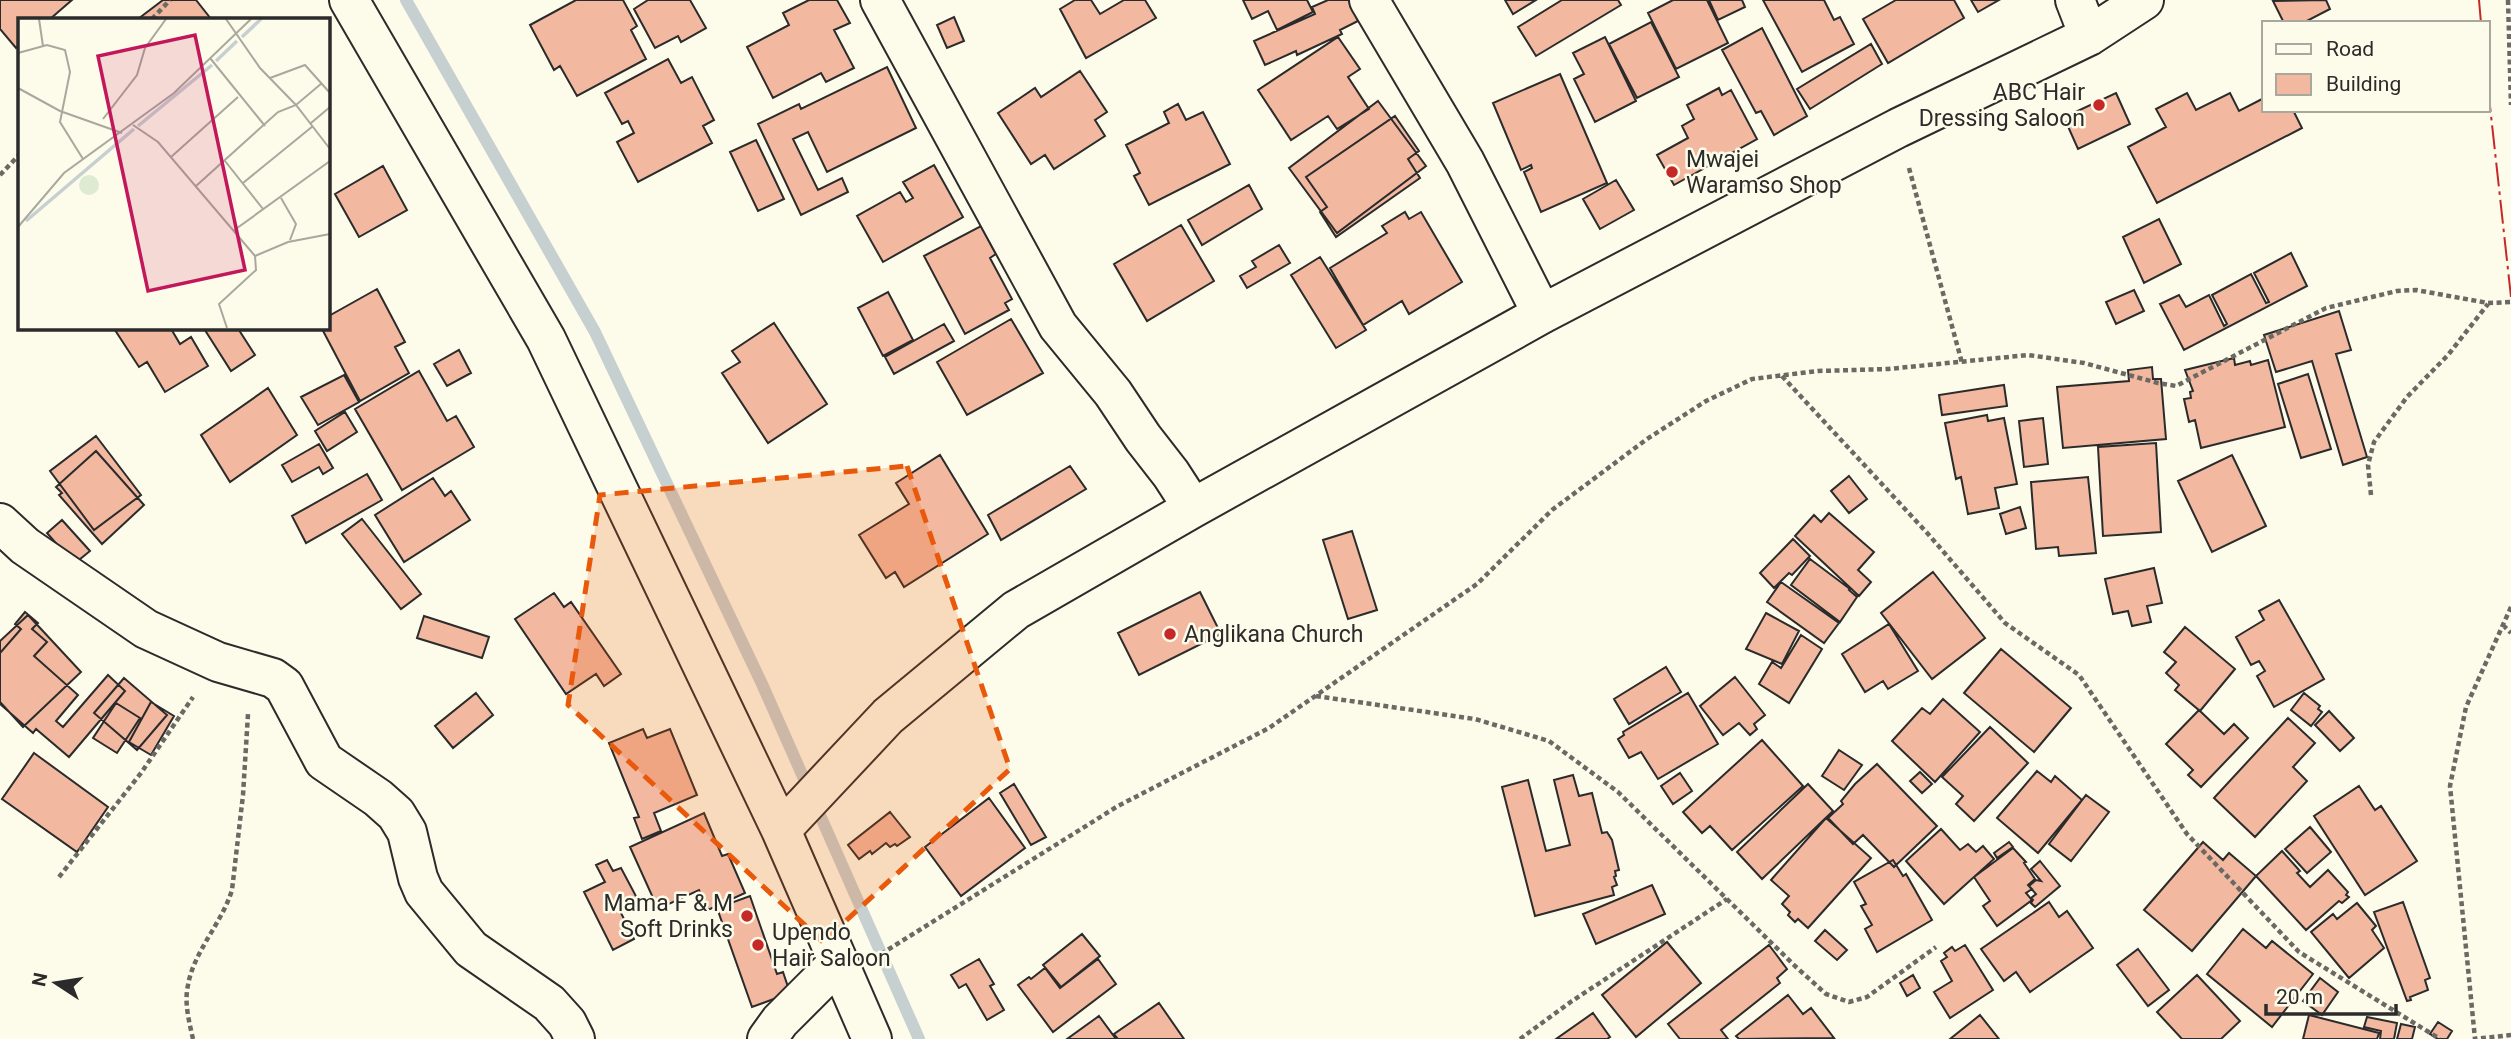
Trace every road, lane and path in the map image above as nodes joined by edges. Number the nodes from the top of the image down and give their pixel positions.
1 (170, 0) edge
2 (349, 0) edge
3 (880, 0) edge
4 (1369, 0) edge
5 (2075, 0) edge
6 (2144, 0) edge
7 (2508, 0) edge
8 (153, 18) edge
9 (2089, 36) junction
10 (2511, 105) edge
11 (1898, 128) junction
12 (18, 156) edge
13 (0, 175) edge
14 (2511, 302) edge
15 (2488, 303) junction
16 (1542, 314) junction
17 (1962, 363) junction
18 (1781, 375) junction
19 (2371, 495) dead end
20 (1193, 508) junction
21 (0, 523) edge
22 (2511, 607) edge
23 (2503, 625) junction
24 (2511, 633) edge
25 (235, 667) junction
26 (1315, 696) junction
27 (780, 830) junction
28 (59, 877) dead end
29 (1727, 899) junction
30 (1936, 947) dead end
31 (839, 962) junction
32 (2511, 1035) edge
33 (193, 1039) edge
34 (575, 1039) edge
35 (767, 1039) edge
36 (872, 1039) edge
37 (1520, 1039) edge
38 (2440, 1039) edge

1 - 8 path
2 - 27 street
3 - 20 street
4 - 16 street
5 - 9 street
6 - 9 street
7 - 10 path
9 - 11 street
11 - 16 street
11 - 17 path
12 - 13 path
14 - 15 path
15 - 17 path
15 - 19 path
16 - 20 street
17 - 18 path
18 - 26 path
18 - 38 path
20 - 27 street
21 - 25 street
22 - 23 path
23 - 24 path
23 - 32 path
25 - 28 path
25 - 33 path
25 - 34 street
26 - 29 path
26 - 31 path
27 - 31 street
29 - 30 path
29 - 37 path
31 - 35 street
31 - 36 street

